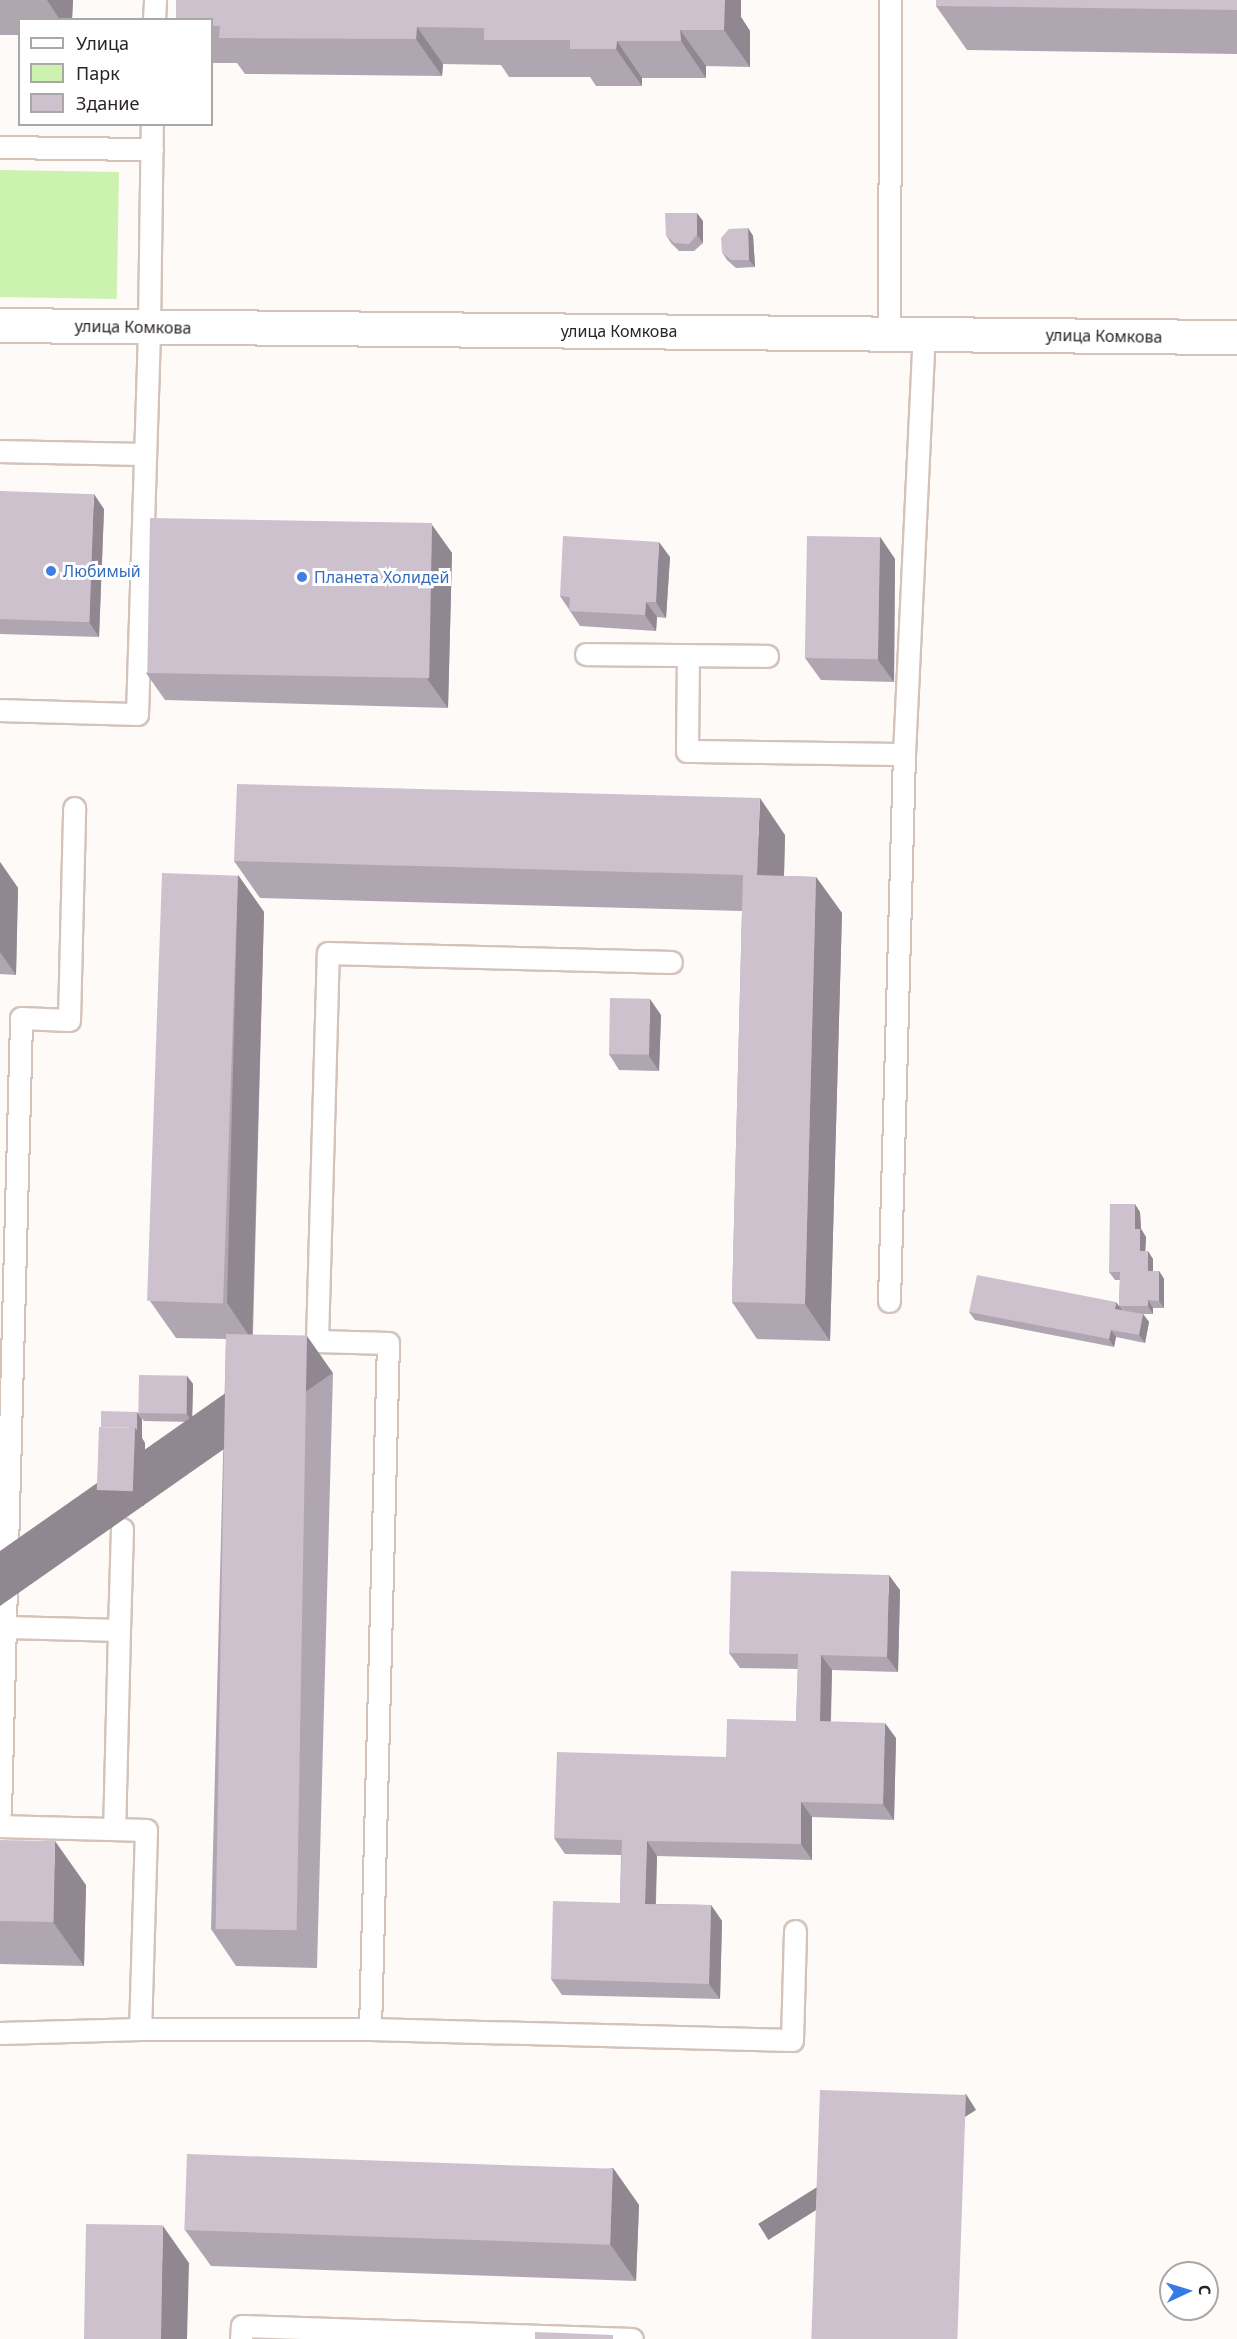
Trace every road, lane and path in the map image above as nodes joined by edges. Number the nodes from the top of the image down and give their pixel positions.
1 (154, 0) edge
2 (890, 0) edge
3 (154, 18) edge
4 (152, 126) edge
5 (0, 147) edge
6 (152, 149) junction
7 (0, 325) edge
8 (149, 327) junction
9 (889, 334) junction
10 (924, 334) junction
11 (1237, 337) edge
12 (0, 451) edge
13 (144, 454) junction
14 (586, 654) dead end
15 (688, 655) junction
16 (767, 656) dead end
17 (0, 710) edge
18 (903, 754) junction
19 (74, 808) dead end
20 (671, 962) dead end
21 (890, 1301) dead end
22 (122, 1529) dead end
23 (5, 1627) junction
24 (119, 1630) junction
25 (0, 1812) edge
26 (0, 1826) edge
27 (114, 1829) junction
28 (795, 1931) dead end
29 (140, 2029) junction
30 (370, 2029) junction
31 (0, 2033) edge
32 (241, 2339) edge
33 (632, 2339) edge

1 - 3 lane
2 - 9 lane
4 - 6 lane
5 - 6 lane
6 - 8 lane
7 - 8 street, улица Комкова
8 - 9 street, улица Комкова
8 - 13 lane
9 - 10 street, улица Комкова
10 - 11 street, улица Комкова
10 - 18 lane
12 - 13 lane
13 - 17 lane
14 - 15 lane
15 - 16 lane
15 - 18 lane
18 - 21 lane
19 - 23 lane
20 - 30 lane
22 - 24 lane
23 - 24 lane
23 - 25 lane
24 - 27 lane
26 - 27 lane
27 - 29 lane
28 - 30 lane
29 - 30 lane
29 - 31 lane
32 - 33 lane

